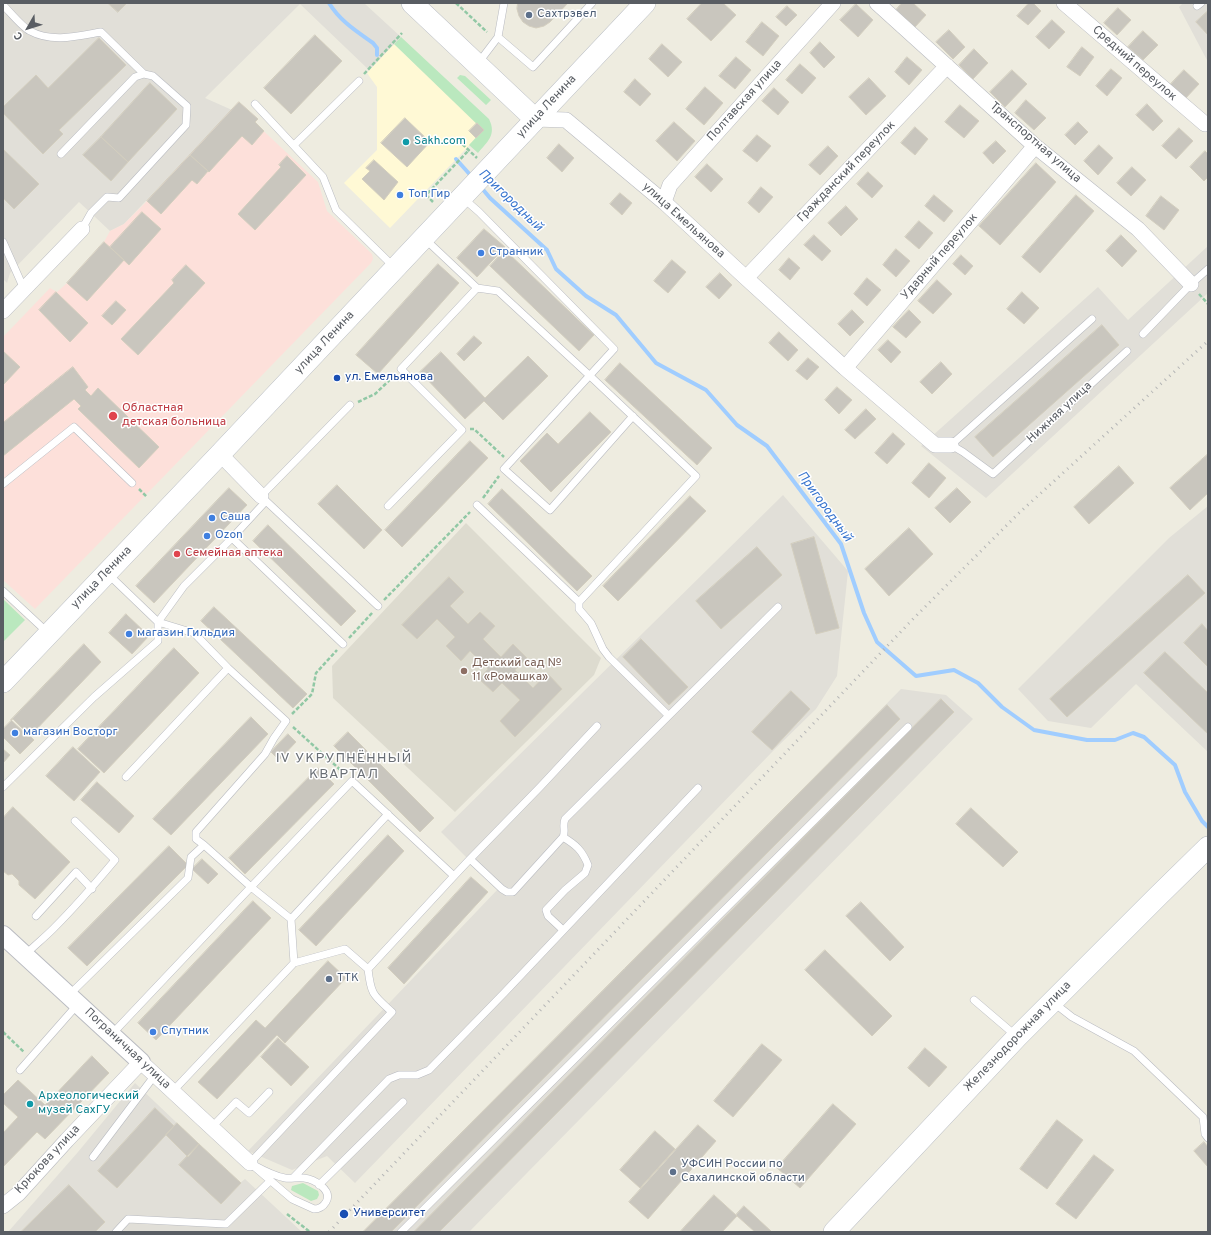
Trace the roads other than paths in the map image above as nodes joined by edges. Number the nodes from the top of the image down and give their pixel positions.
1 (412, 3) edge
2 (504, 3) edge
3 (592, 3) edge
4 (645, 3) edge
5 (833, 3) edge
6 (877, 3) edge
7 (1064, 3) edge
8 (3, 5) edge
9 (498, 37) junction
10 (477, 65) junction
11 (947, 66) junction
12 (144, 74) junction
13 (359, 81) road end
14 (255, 104) dead end
15 (535, 119) junction
16 (1204, 124) dead end
17 (294, 144) junction
18 (1035, 146) junction
19 (61, 154) dead end
20 (466, 194) junction
21 (664, 202) junction
22 (82, 229) joint
23 (424, 238) junction
24 (3, 242) edge
25 (396, 268) junction
26 (1208, 269) edge
27 (746, 278) junction
28 (1191, 284) junction
29 (477, 288) junction
30 (24, 289) junction
31 (3, 310) edge
32 (1092, 319) dead end
33 (1143, 334) dead end
34 (1127, 351) dead end
35 (845, 368) junction
36 (589, 375) junction
37 (350, 405) road end
38 (633, 416) junction
39 (951, 445) junction
40 (220, 454) junction
41 (132, 483) dead end
42 (3, 484) edge
43 (264, 498) junction
44 (477, 505) road end
45 (388, 506) dead end
46 (232, 538) junction
47 (106, 573) junction
48 (3, 591) edge
49 (579, 602) junction
50 (378, 606) road end
51 (778, 607) dead end
52 (158, 622) junction
53 (49, 634) junction
54 (343, 644) road end
55 (228, 668) junction
56 (3, 682) edge
57 (668, 715) junction
58 (597, 726) dead end
59 (908, 727) dead end
60 (126, 777) dead end
61 (3, 787) edge
62 (698, 788) dead end
63 (388, 814) junction
64 (75, 821) dead end
65 (563, 837) junction
66 (204, 845) junction
67 (1204, 851) edge
68 (470, 859) junction
69 (454, 876) junction
70 (251, 887) junction
71 (92, 889) junction
72 (36, 916) dead end
73 (291, 919) junction
74 (563, 930) junction
75 (3, 935) edge
76 (25, 955) junction
77 (294, 963) junction
78 (368, 969) junction
79 (74, 999) junction
80 (974, 1000) dead end
81 (1052, 1002) junction
82 (112, 1034) junction
83 (1017, 1037) junction
84 (141, 1062) junction
85 (20, 1070) dead end
86 (156, 1075) junction
87 (173, 1091) junction
88 (269, 1092) dead end
89 (403, 1102) dead end
90 (212, 1128) junction
91 (1208, 1138) edge
92 (93, 1157) dead end
93 (250, 1163) junction
94 (293, 1178) junction
95 (270, 1181) junction
96 (320, 1185) junction
97 (3, 1206) edge
98 (116, 1232) edge
99 (401, 1232) edge
100 (834, 1232) edge

1 - 10 main road
2 - 9 lane
3 - 9 lane
4 - 15 main road, улица Ленина
5 - 21 street, Полтавская улица
6 - 11 street, Транспортная улица
7 - 16 street, Средний переулок
8 - 12 lane
9 - 10 lane
10 - 15 main road
11 - 18 street, Транспортная улица
11 - 27 street, Гражданский переулок
12 - 19 lane
12 - 22 lane
13 - 17 lane
14 - 17 lane
15 - 20 main road, улица Ленина
15 - 21 street, улица Емельянова
17 - 25 lane
18 - 28 street, Транспортная улица
18 - 35 street, Ударный переулок
20 - 23 main road, улица Ленина
20 - 36 lane
21 - 27 street, улица Емельянова
22 - 30 street
23 - 25 main road, улица Ленина
23 - 29 lane
24 - 30 lane
25 - 40 main road, улица Ленина
26 - 28 lane
27 - 35 street, улица Емельянова
28 - 33 lane
29 - 36 lane
29 - 45 lane
30 - 31 street
32 - 39 lane
34 - 39 lane, Нижняя улица
35 - 39 street, улица Емельянова
36 - 38 lane
36 - 38 lane
37 - 43 lane
38 - 49 lane
40 - 43 street
40 - 47 main road, улица Ленина
41 - 42 lane
43 - 46 lane
43 - 50 lane
44 - 49 lane
46 - 52 lane
46 - 54 lane
47 - 52 lane
47 - 53 main road, улица Ленина
48 - 53 lane
49 - 57 lane
51 - 57 lane
52 - 55 lane
52 - 61 lane
53 - 56 main road, улица Ленина
55 - 60 lane
55 - 66 lane
57 - 65 lane
58 - 68 lane
59 - 99 lane
62 - 74 lane
63 - 69 lane
63 - 70 lane
63 - 73 lane
64 - 71 lane
65 - 68 lane
65 - 74 lane
66 - 70 lane
66 - 79 lane
67 - 81 main road, Железнодорожная улица
68 - 69 lane
69 - 78 lane
70 - 73 lane
70 - 82 lane
71 - 72 lane
71 - 76 lane
73 - 77 lane
74 - 94 lane
75 - 76 street, Пограничная улица
76 - 79 street, Пограничная улица
77 - 78 lane
77 - 87 lane
78 - 93 lane
79 - 82 street, Пограничная улица
79 - 85 lane
80 - 83 lane
81 - 83 main road, Железнодорожная улица
81 - 91 lane
82 - 84 street, Пограничная улица
83 - 100 main road, Железнодорожная улица
84 - 86 street, Пограничная улица
84 - 97 street, Крюкова улица
86 - 87 street, Пограничная улица
86 - 92 lane
87 - 90 street, Пограничная улица
88 - 90 lane
89 - 96 lane
90 - 93 street, Пограничная улица
93 - 94 lane
93 - 95 lane
94 - 96 lane
95 - 96 lane
95 - 98 lane

